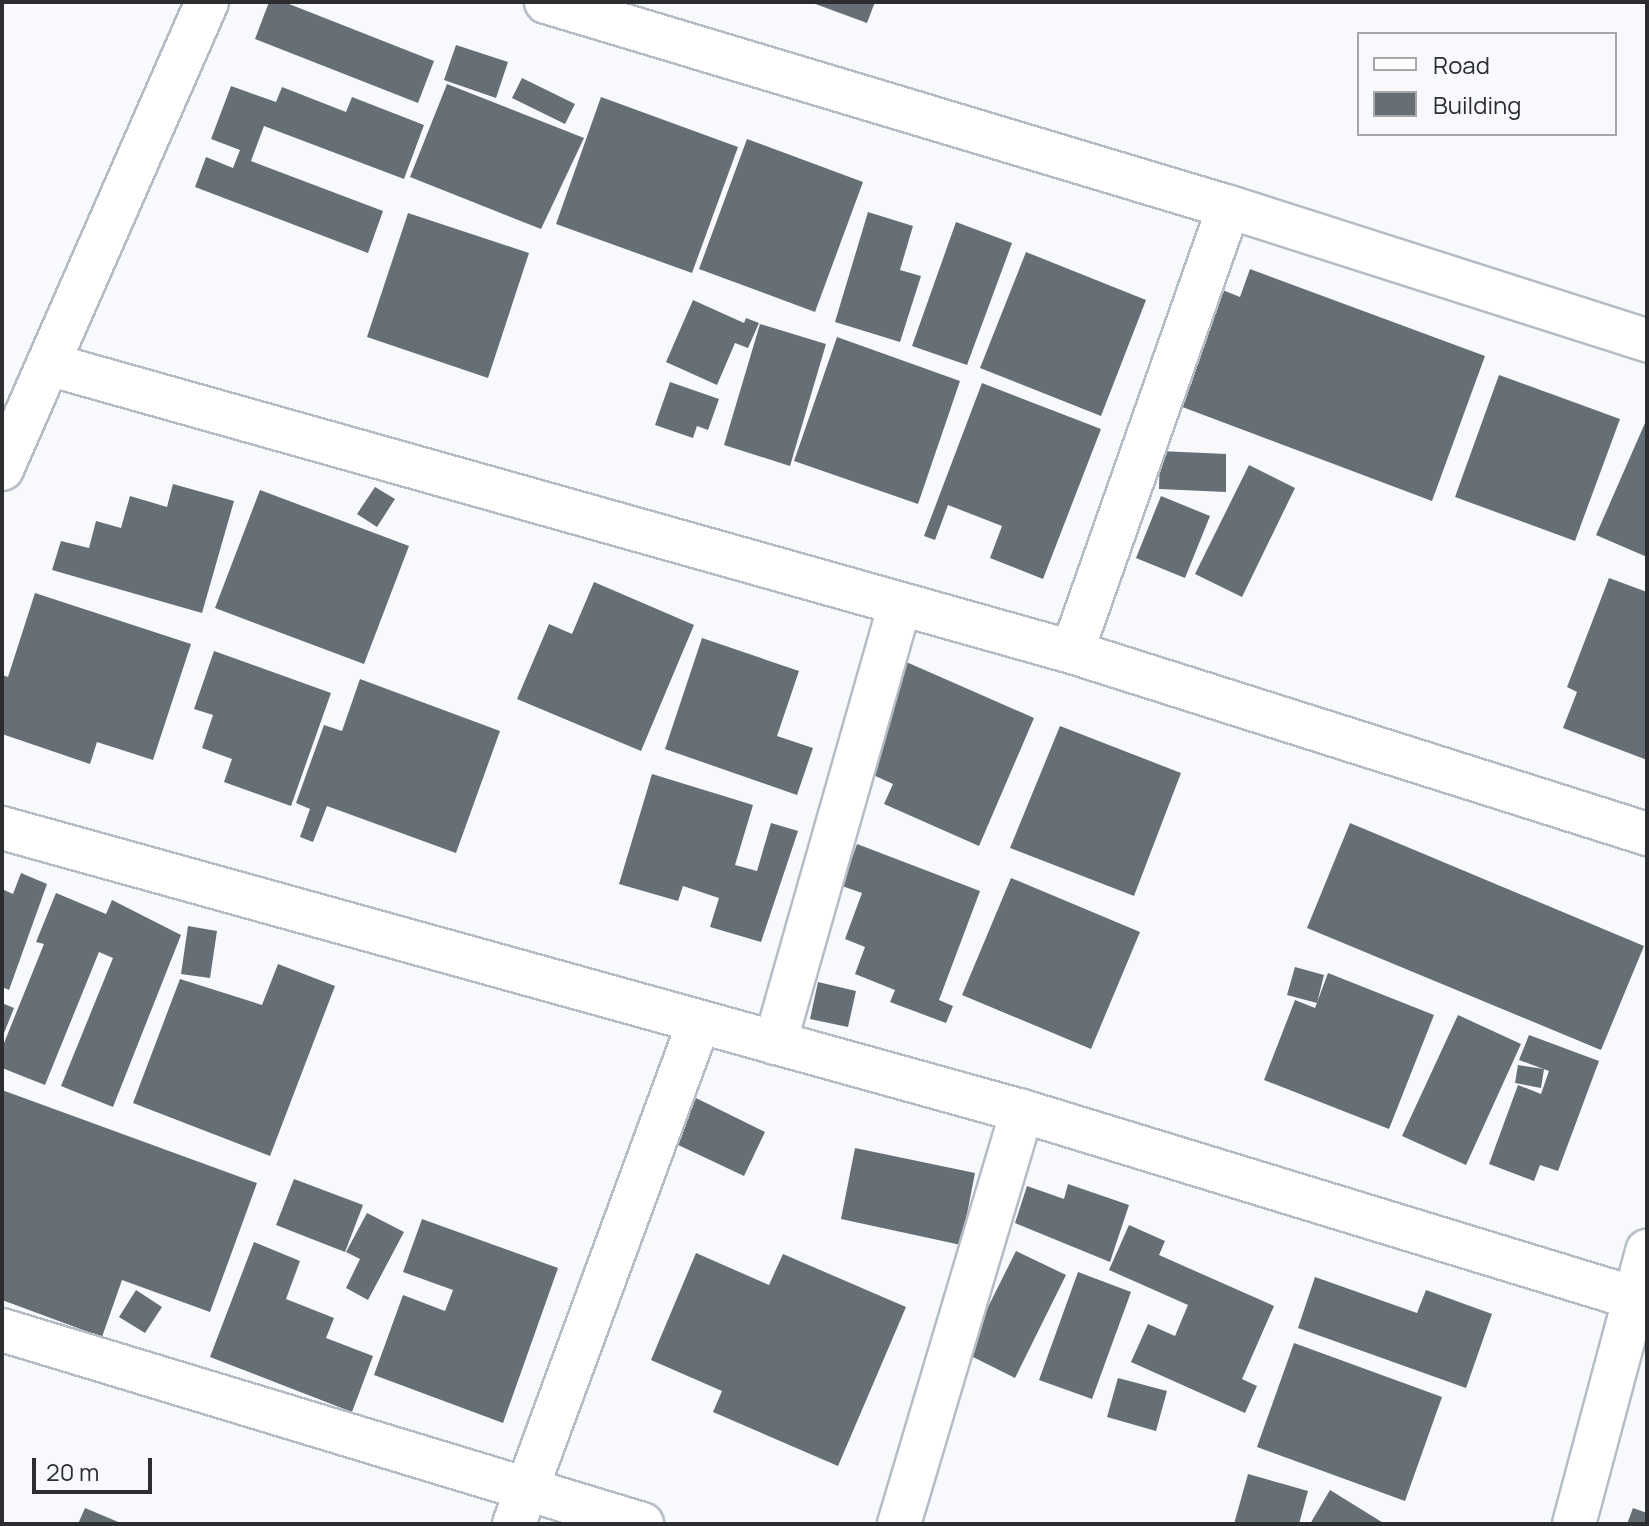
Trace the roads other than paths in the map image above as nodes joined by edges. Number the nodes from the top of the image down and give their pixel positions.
1 (207, 2) edge
2 (546, 2) edge
3 (623, 13) edge
4 (1229, 207) junction
5 (1647, 340) edge
6 (48, 364) junction
7 (2, 469) edge
8 (899, 607) junction
9 (1072, 652) junction
10 (2, 828) edge
11 (1647, 834) edge
12 (699, 1022) junction
13 (775, 1043) junction
14 (1022, 1111) junction
15 (1647, 1251) edge
16 (1634, 1298) junction
17 (2, 1330) edge
18 (522, 1507) edge
19 (642, 1524) edge
20 (899, 1524) edge
21 (1574, 1524) edge

1 - 6 street
2 - 3 street
3 - 4 street
4 - 5 street
4 - 9 street
6 - 7 street
6 - 8 street
8 - 9 street
8 - 13 street
9 - 11 street
10 - 12 street
12 - 13 street
12 - 18 street
13 - 14 street
14 - 16 street
14 - 20 street
15 - 16 street
16 - 21 street
17 - 18 street
18 - 19 street

